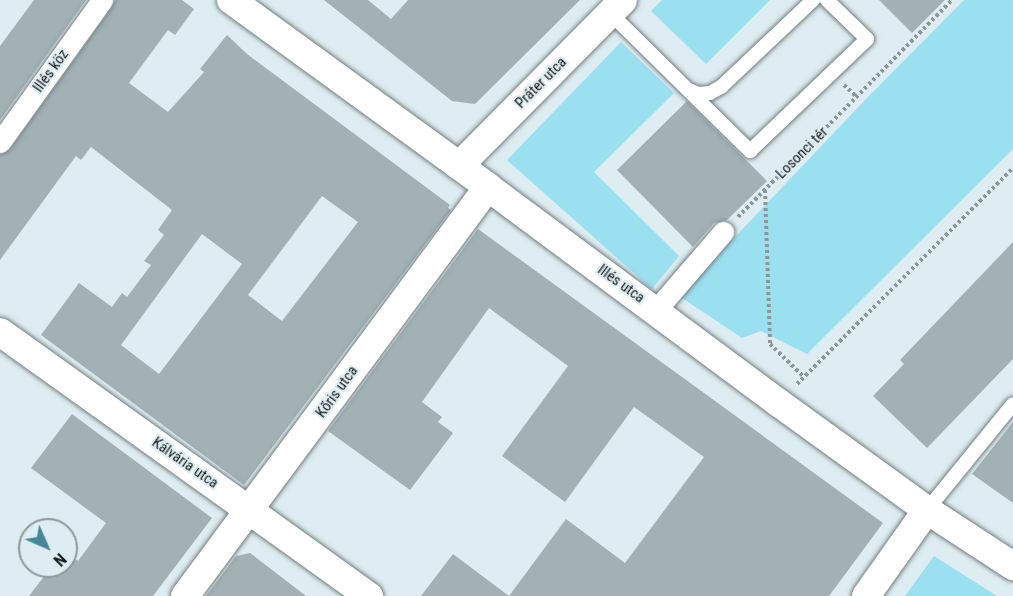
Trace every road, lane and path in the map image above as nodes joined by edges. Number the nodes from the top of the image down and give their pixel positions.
1 (102, 0) edge
2 (231, 0) edge
3 (813, 0) edge
4 (827, 0) edge
5 (952, 0) edge
6 (617, 7) edge
7 (689, 90) junction
8 (0, 142) edge
9 (459, 166) junction
10 (1013, 168) edge
11 (488, 187) junction
12 (765, 190) junction
13 (723, 232) joint
14 (656, 310) junction
15 (0, 332) edge
16 (804, 377) junction
17 (778, 403) junction
18 (1013, 404) edge
19 (250, 509) junction
20 (927, 510) junction
21 (1013, 566) edge
22 (185, 596) edge
23 (369, 596) edge
24 (866, 596) edge

1 - 8 street, Illés köz
2 - 9 street, Illés utca
3 - 7 lane
4 - 7 lane
5 - 12 path, Losonci tér
6 - 7 lane
6 - 9 street, Práter utca
9 - 11 street, Illés utca
10 - 16 path
11 - 14 street, Illés utca
11 - 19 street, Kőris utca
12 - 13 path, Losonci tér
12 - 16 path
13 - 14 street
14 - 17 street, Illés utca
15 - 19 street, Kálvária utca
16 - 17 path
17 - 20 street, Illés utca
18 - 20 lane
19 - 22 street, Kőris utca
19 - 23 street, Kálvária utca
20 - 21 street, Illés utca
20 - 24 street

